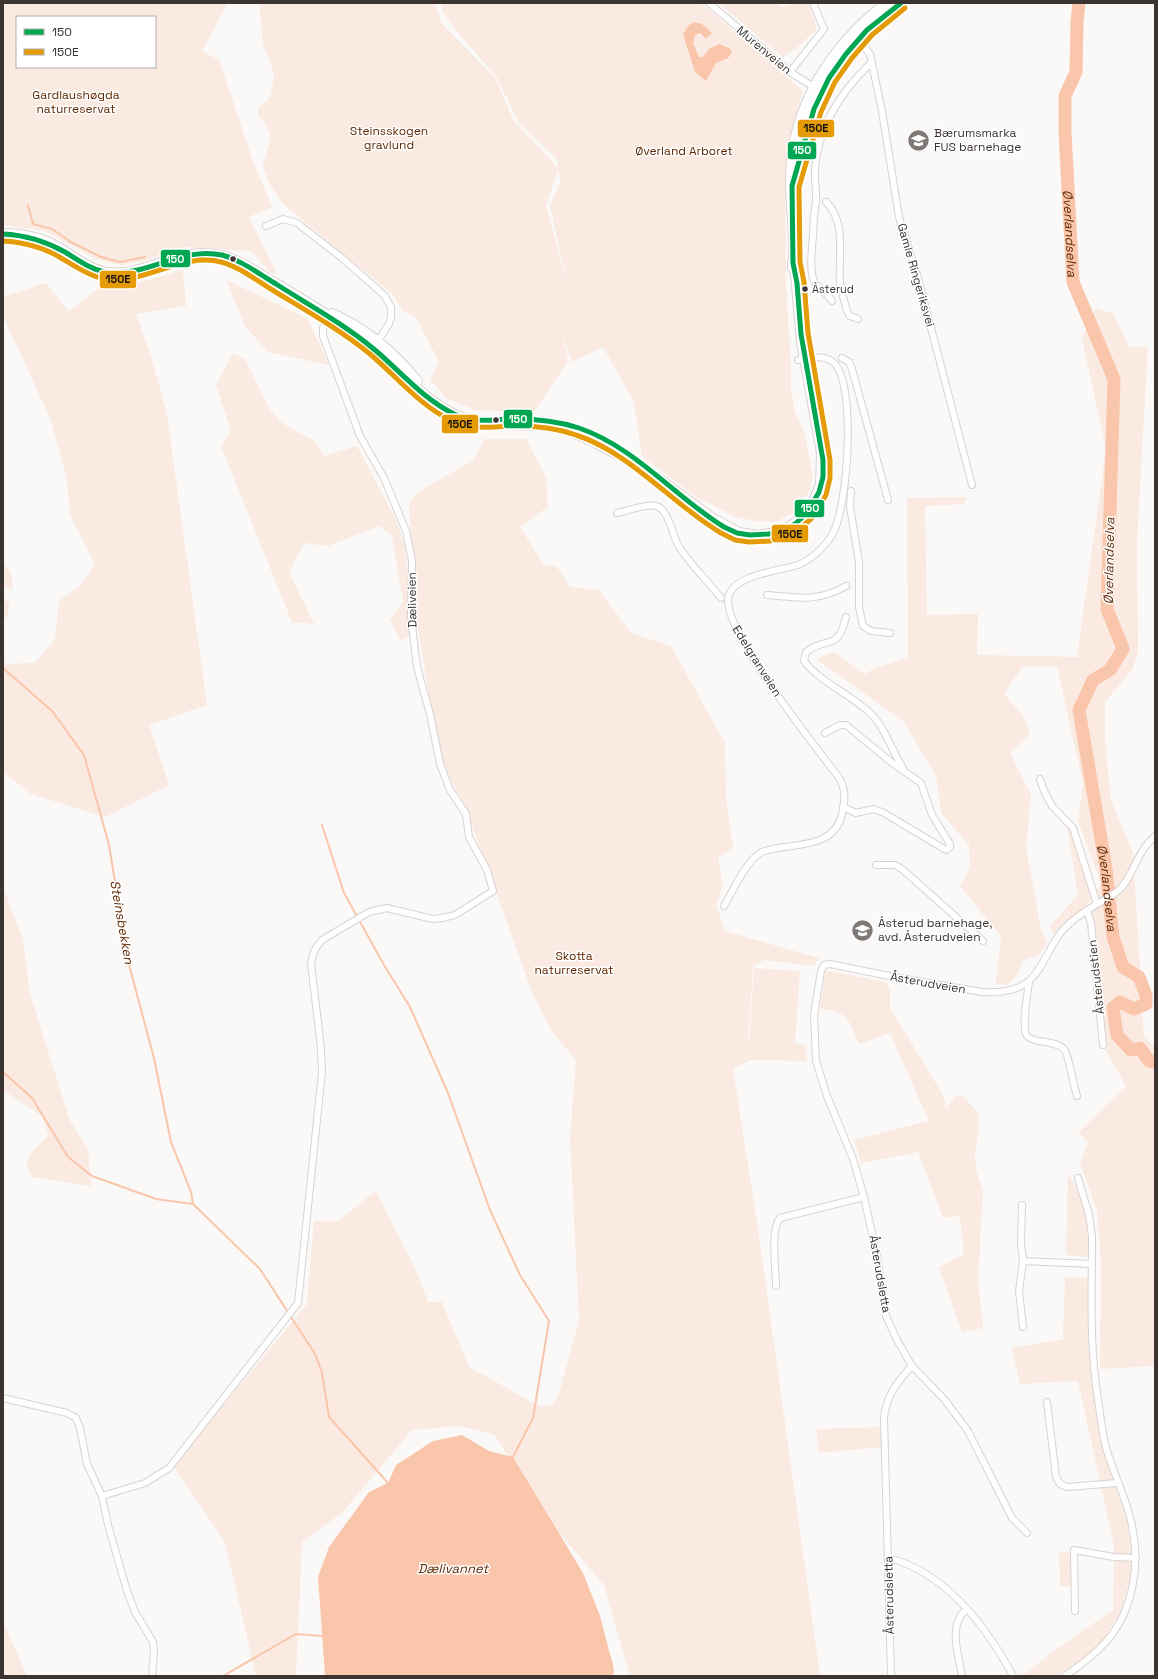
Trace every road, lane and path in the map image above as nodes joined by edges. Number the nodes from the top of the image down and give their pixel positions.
1 (709, 3) edge
2 (813, 3) edge
3 (887, 3) edge
4 (901, 3) edge
5 (856, 36) junction
6 (872, 62) junction
7 (790, 72) junction
8 (818, 90) junction
9 (826, 202) dead end
10 (266, 226) dead end
11 (3, 234) edge
12 (832, 301) dead end
13 (330, 316) junction
14 (858, 319) dead end
15 (375, 345) junction
16 (842, 358) dead end
17 (801, 359) junction
18 (972, 485) dead end
19 (851, 491) dead end
20 (888, 500) dead end
21 (617, 513) dead end
22 (846, 586) dead end
23 (767, 595) dead end
24 (721, 598) dead end
25 (846, 618) dead end
26 (890, 632) dead end
27 (825, 732) dead end
28 (904, 771) junction
29 (1040, 779) dead end
30 (844, 807) junction
31 (1155, 836) edge
32 (876, 865) dead end
33 (1097, 904) junction
34 (724, 906) dead end
35 (1087, 910) junction
36 (983, 941) dead end
37 (824, 964) joint
38 (1029, 981) junction
39 (1103, 1045) dead end
40 (1077, 1096) dead end
41 (1078, 1178) dead end
42 (864, 1197) junction
43 (1022, 1205) dead end
44 (1023, 1261) junction
45 (1092, 1264) junction
46 (776, 1286) dead end
47 (1022, 1327) dead end
48 (912, 1366) junction
49 (3, 1398) edge
50 (1047, 1402) dead end
51 (1117, 1483) junction
52 (102, 1496) junction
53 (1027, 1533) dead end
54 (889, 1558) junction
55 (1136, 1558) junction
56 (967, 1609) junction
57 (1074, 1611) dead end
58 (152, 1676) edge
59 (891, 1676) edge
60 (962, 1676) edge
61 (1013, 1676) edge
62 (1064, 1676) edge

1 - 7 street, Murenveien
2 - 7 street
3 - 5 main road
4 - 5 main road
5 - 6 street, Gamle Ringeriksvei
5 - 8 main road
6 - 12 street
6 - 18 street, Gamle Ringeriksvei
7 - 8 street, Murenveien
8 - 17 main road
9 - 14 street
10 - 15 street
11 - 13 main road
13 - 15 main road
13 - 52 street, Dæliveien
15 - 17 main road
16 - 20 street
17 - 30 street, Edelgranveien
19 - 26 street
21 - 24 street
22 - 23 street
25 - 28 street
27 - 28 street
28 - 30 street
29 - 33 street
30 - 34 street
31 - 33 street, Åsterudveien
32 - 36 street
33 - 35 street, Åsterudveien
35 - 38 street, Åsterudveien
35 - 39 street, Åsterudstien
37 - 38 street, Åsterudveien
37 - 42 street, Åsterudsletta
38 - 40 street, Åsterudveien
41 - 45 street
42 - 46 street
42 - 48 street, Åsterudsletta
43 - 44 street
44 - 45 street
44 - 47 street
45 - 51 street
48 - 53 street
48 - 54 street, Åsterudsletta
49 - 52 street
50 - 51 street
51 - 55 street
52 - 58 street
54 - 56 street
54 - 59 street, Åsterudsletta
55 - 57 street
55 - 62 street
56 - 60 street
56 - 61 street

